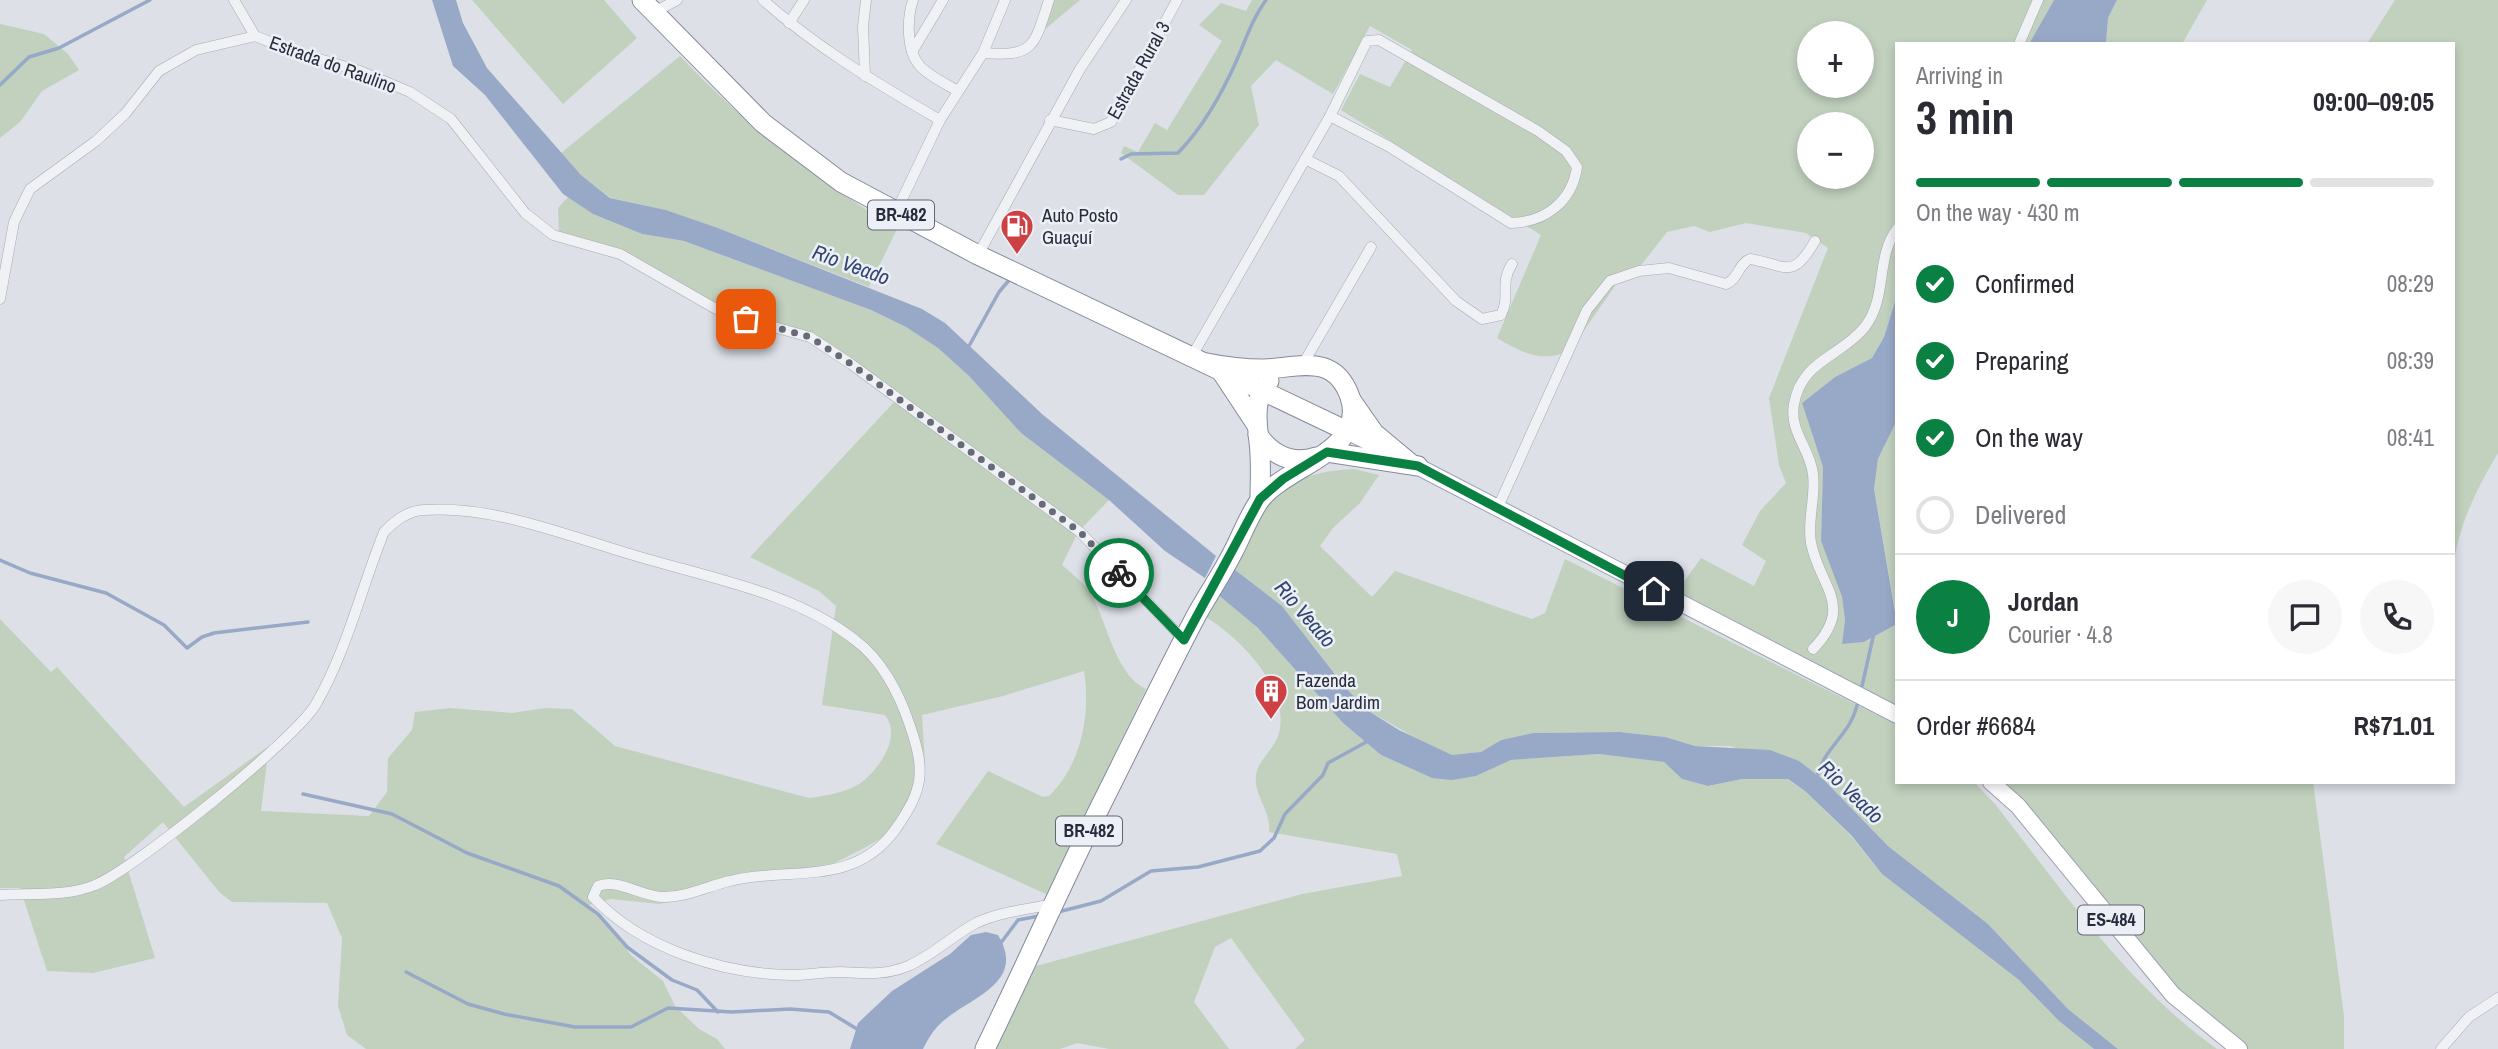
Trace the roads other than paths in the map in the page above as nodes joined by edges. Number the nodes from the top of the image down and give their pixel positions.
1 (234, 0) edge
2 (677, 0) edge
3 (763, 0) edge
4 (804, 0) edge
5 (866, 0) edge
6 (913, 0) edge
7 (943, 0) edge
8 (1005, 0) edge
9 (1049, 0) edge
10 (1126, 0) edge
11 (1177, 0) edge
12 (2038, 0) edge
13 (648, 6) edge
14 (789, 23) junction
15 (256, 36) junction
16 (2020, 42) edge
17 (912, 52) junction
18 (984, 53) junction
19 (864, 76) junction
20 (958, 91) junction
21 (1330, 116) junction
22 (940, 120) junction
23 (1050, 120) junction
24 (1305, 159) junction
25 (895, 212) junction
26 (1895, 233) edge
27 (1815, 241) dead end
28 (1371, 247) dead end
29 (978, 255) junction
30 (1513, 264) dead end
31 (0, 299) edge
32 (1206, 363) junction
33 (1300, 364) junction
34 (1262, 389) junction
35 (1351, 399) junction
36 (1257, 430) junction
37 (1348, 432) junction
38 (1323, 454) junction
39 (1414, 465) junction
40 (1260, 499) junction
41 (1498, 507) junction
42 (1184, 640) junction
43 (1813, 649) dead end
44 (1895, 714) edge
45 (1994, 784) edge
46 (0, 895) edge
47 (1056, 903) junction
48 (2498, 998) edge
49 (985, 1049) edge
50 (2239, 1049) edge
51 (2441, 1049) edge

1 - 15 street, Estrada do Raulino
2 - 13 street
3 - 14 street
4 - 14 street
5 - 19 street
6 - 17 street
7 - 17 street
8 - 18 street
9 - 18 street
10 - 23 street
11 - 23 street, Estrada Rural 3
12 - 16 street
13 - 25 highway, BR-482
14 - 19 street
15 - 31 street
15 - 42 street, Estrada do Raulino
17 - 20 street
18 - 20 street
19 - 22 street
20 - 22 street
21 - 21 street
21 - 24 street
22 - 25 street
23 - 29 street
24 - 30 street
24 - 32 street
25 - 29 highway, BR-482
26 - 43 street
27 - 41 street
28 - 33 street
29 - 32 highway, BR-482
32 - 33 highway, BR-482
32 - 34 highway
32 - 36 highway
33 - 34 highway
33 - 35 highway, BR-482
34 - 36 highway, BR-482
34 - 37 highway
35 - 37 highway
35 - 39 highway
36 - 38 highway
36 - 40 highway, BR-482
37 - 38 highway, BR-482
37 - 39 main road
38 - 39 highway
38 - 40 highway, BR-482
39 - 41 main road
40 - 42 highway, BR-482
41 - 44 main road
42 - 47 highway, BR-482
45 - 50 main road, ES-484
46 - 47 street
47 - 49 highway, BR-482
48 - 51 street

